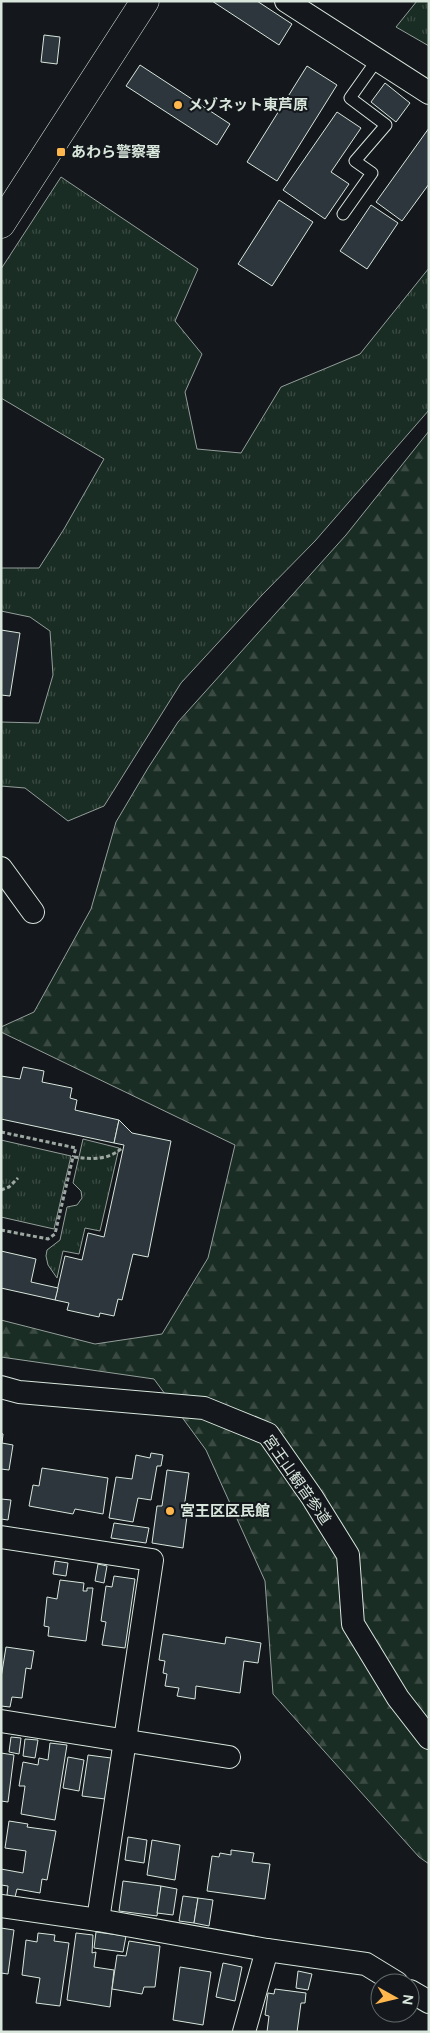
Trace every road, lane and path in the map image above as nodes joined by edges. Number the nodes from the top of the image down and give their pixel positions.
1 (146, 1) edge
2 (286, 1) edge
3 (377, 60) junction
4 (429, 94) edge
5 (343, 214) dead end
6 (1, 224) edge
7 (1, 868) edge
8 (33, 912) dead end
9 (1, 1132) edge
10 (122, 1148) dead end
11 (74, 1158) junction
12 (18, 1178) dead end
13 (1, 1190) edge
14 (1, 1230) edge
15 (1, 1387) edge
16 (1, 1537) edge
17 (1, 1722) edge
18 (429, 1738) edge
19 (125, 1741) junction
20 (229, 1757) dead end
21 (1, 1906) edge
22 (98, 1920) junction
23 (266, 1950) junction
24 (381, 1973) edge
25 (244, 2032) edge

1 - 6 street
2 - 3 street
3 - 4 street
3 - 5 lane
7 - 8 street
9 - 11 path
10 - 11 path
11 - 14 path
12 - 13 path
15 - 18 street, 宮王山観音参道
16 - 19 street
17 - 19 street
19 - 20 street
19 - 22 street
21 - 22 street
22 - 23 street
23 - 24 street
23 - 25 street

